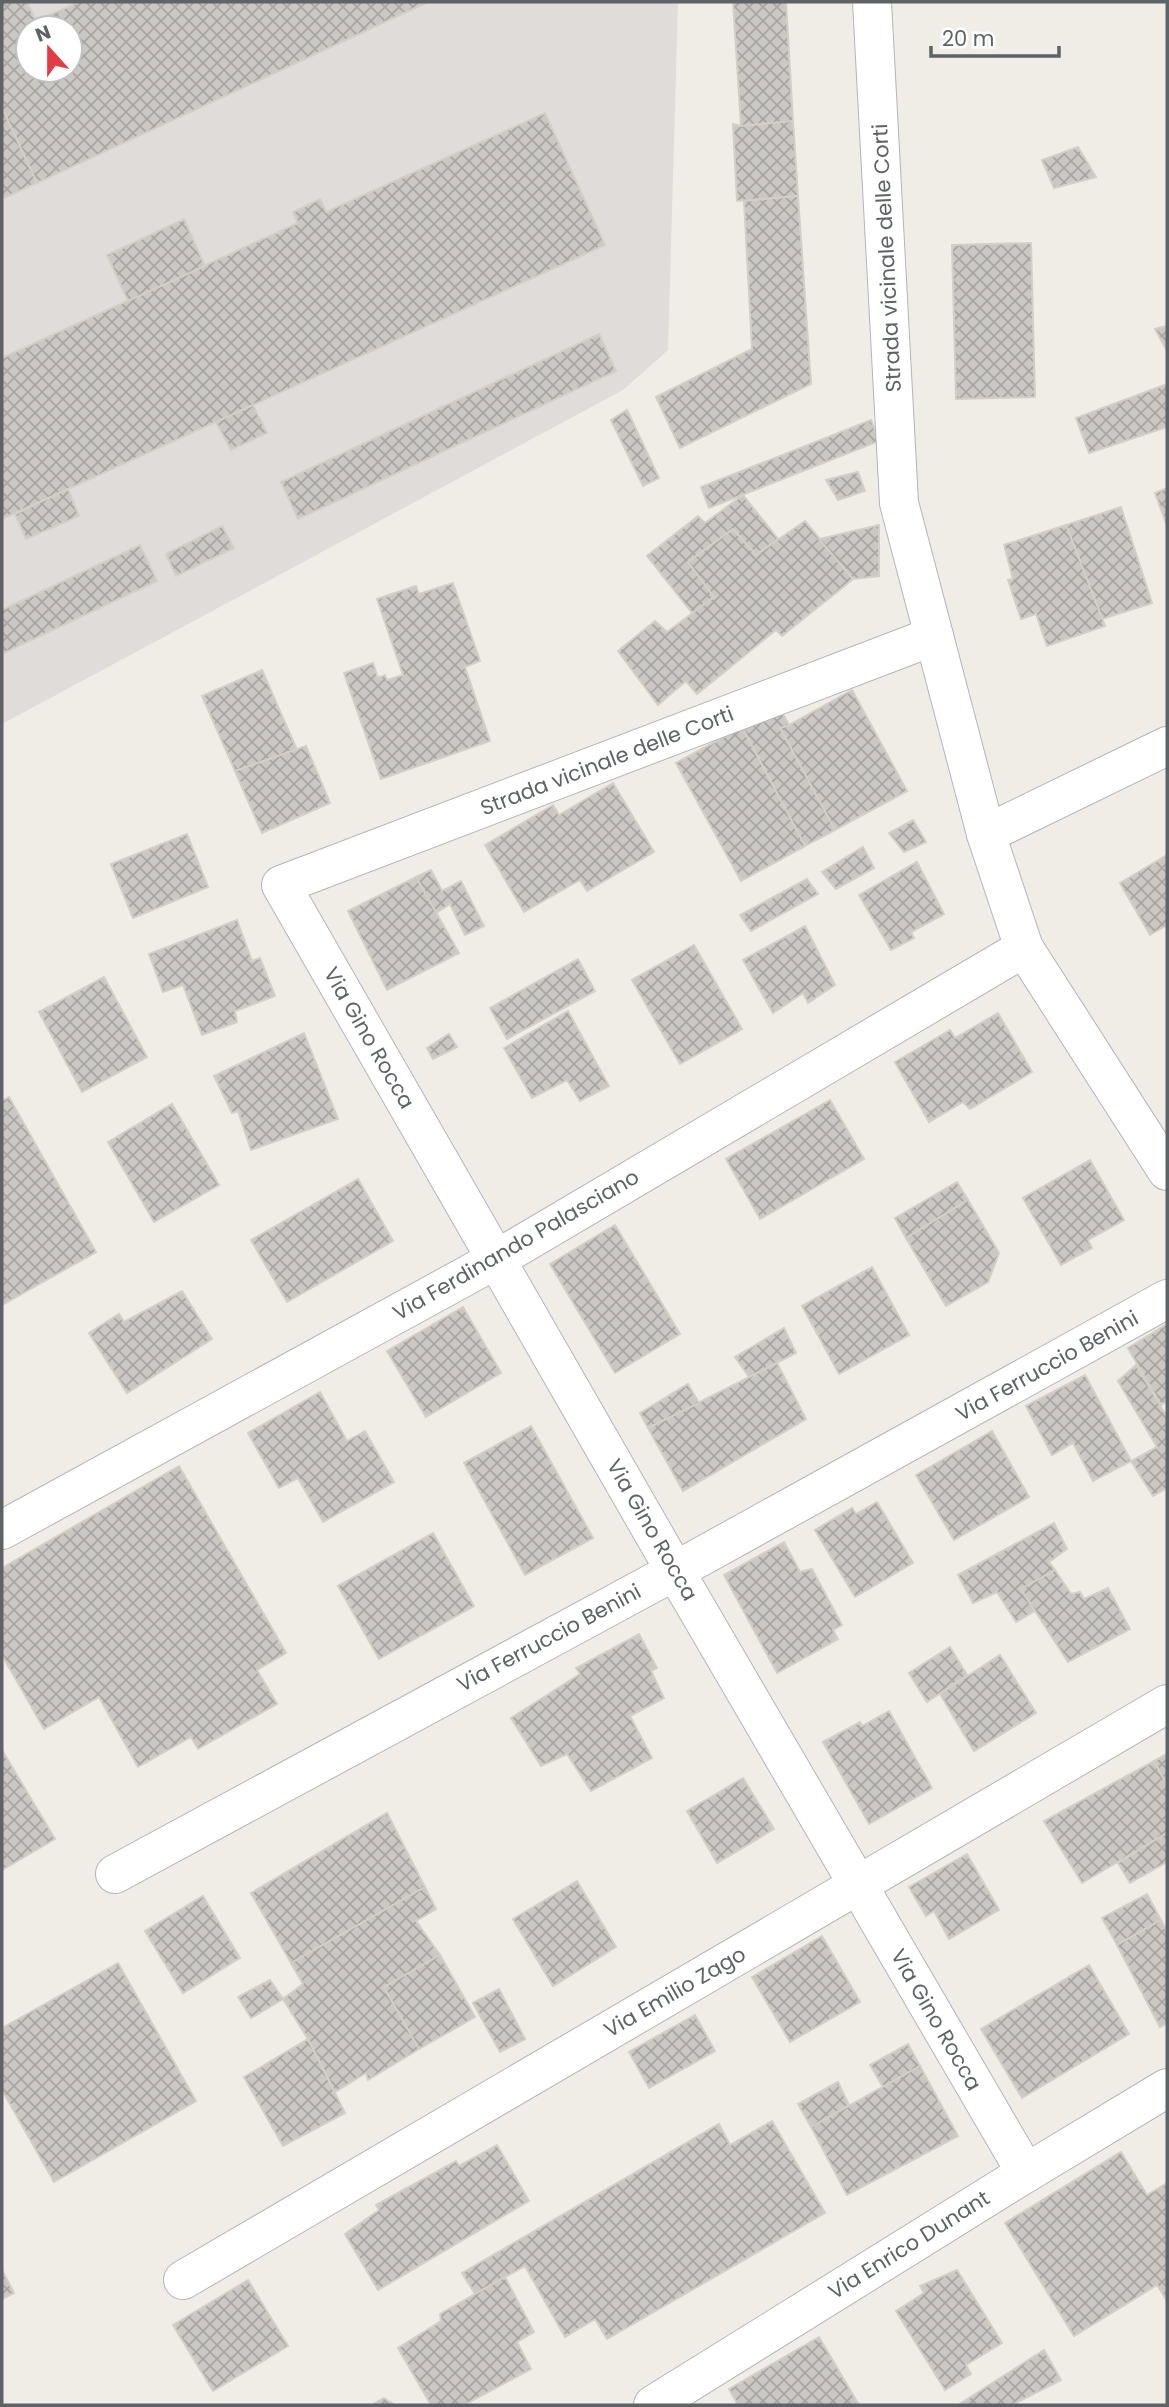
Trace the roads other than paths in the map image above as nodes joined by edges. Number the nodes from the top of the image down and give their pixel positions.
1 (873, 2) edge
2 (934, 636) junction
3 (1167, 746) edge
4 (986, 835) junction
5 (281, 885) joint
6 (1024, 948) junction
7 (1167, 1171) edge
8 (497, 1259) junction
9 (1167, 1299) edge
10 (2, 1530) edge
11 (675, 1571) junction
12 (1167, 1704) edge
13 (115, 1874) dead end
14 (857, 1885) junction
15 (1167, 2088) edge
16 (1026, 2173) junction
17 (183, 2280) dead end
18 (653, 2405) edge

1 - 2 street, Strada vicinale delle Corti
2 - 4 street, Strada vicinale delle Corti
2 - 5 street, Strada vicinale delle Corti
3 - 4 street
4 - 6 street, Strada vicinale delle Corti
5 - 8 street, Via Gino Rocca
6 - 7 street, Strada vicinale delle Corti
6 - 8 street, Via Ferdinando Palasciano
8 - 10 street, Via Ferdinando Palasciano
8 - 11 street, Via Gino Rocca
9 - 11 street, Via Ferruccio Benini
11 - 13 street, Via Ferruccio Benini
11 - 14 street, Via Gino Rocca
12 - 14 street, Via Emilio Zago
14 - 16 street, Via Gino Rocca
14 - 17 street, Via Emilio Zago
15 - 16 street, Via Enrico Dunant
16 - 18 street, Via Enrico Dunant

